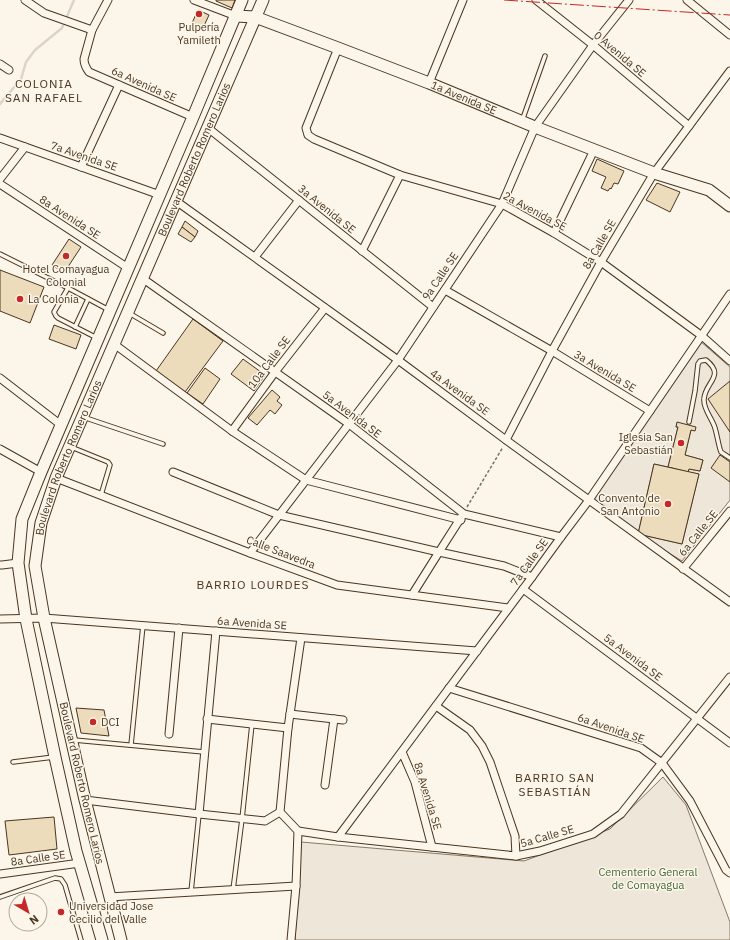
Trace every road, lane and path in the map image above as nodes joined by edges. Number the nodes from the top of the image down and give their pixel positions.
1 (25, 0) edge
2 (108, 0) edge
3 (194, 0) edge
4 (242, 0) edge
5 (263, 0) edge
6 (464, 0) edge
7 (536, 0) edge
8 (628, 0) edge
9 (687, 0) edge
10 (236, 16) junction
11 (256, 18) junction
12 (92, 30) junction
13 (730, 35) edge
14 (593, 45) junction
15 (338, 48) junction
16 (545, 56) dead end
17 (0, 64) edge
18 (9, 70) dead end
19 (730, 71) edge
20 (429, 83) junction
21 (119, 85) junction
22 (193, 118) junction
23 (521, 122) junction
24 (689, 126) junction
25 (535, 127) junction
26 (208, 128) junction
27 (0, 138) edge
28 (25, 147) junction
29 (594, 150) junction
30 (82, 167) junction
31 (654, 173) junction
32 (400, 175) junction
33 (0, 179) edge
34 (0, 184) edge
35 (160, 195) junction
36 (299, 200) junction
37 (176, 201) junction
38 (502, 204) junction
39 (730, 206) edge
40 (554, 233) junction
41 (362, 251) junction
42 (0, 254) edge
43 (255, 257) junction
44 (601, 262) junction
45 (128, 268) junction
46 (142, 278) junction
47 (68, 288) junction
48 (445, 290) junction
49 (730, 294) edge
50 (88, 299) junction
51 (433, 307) junction
52 (325, 308) junction
53 (110, 311) junction
54 (128, 312) junction
55 (75, 327) junction
56 (163, 333) dead end
57 (702, 336) junction
58 (98, 338) junction
59 (114, 344) junction
60 (552, 351) junction
61 (398, 360) junction
62 (730, 361) edge
63 (275, 372) junction
64 (0, 378) edge
65 (650, 411) junction
66 (82, 417) junction
67 (689, 422) dead end
68 (349, 424) junction
69 (61, 425) junction
70 (232, 431) junction
71 (506, 440) junction
72 (163, 444) dead end
73 (70, 447) junction
74 (0, 449) edge
75 (730, 458) edge
76 (41, 472) junction
77 (173, 472) dead end
78 (56, 478) junction
79 (306, 480) junction
80 (101, 495) junction
81 (589, 500) junction
82 (730, 511) edge
83 (279, 515) junction
84 (462, 517) junction
85 (561, 537) junction
86 (439, 552) junction
87 (250, 553) junction
88 (18, 564) junction
89 (0, 565) edge
90 (683, 569) junction
91 (532, 577) junction
92 (523, 589) junction
93 (412, 596) junction
94 (730, 602) edge
95 (508, 608) junction
96 (44, 618) junction
97 (0, 619) edge
98 (26, 619) junction
99 (143, 625) junction
100 (179, 628) junction
101 (216, 631) junction
102 (301, 638) junction
103 (477, 651) junction
104 (730, 677) edge
105 (449, 688) junction
106 (436, 706) junction
107 (290, 714) junction
108 (696, 718) junction
109 (207, 719) junction
110 (334, 719) junction
111 (343, 720) dead end
112 (252, 724) junction
113 (288, 728) junction
114 (169, 734) dead end
115 (71, 739) junction
116 (730, 743) edge
117 (131, 745) junction
118 (204, 752) junction
119 (402, 752) junction
120 (55, 757) junction
121 (14, 762) dead end
122 (662, 763) junction
123 (325, 785) dead end
124 (85, 800) junction
125 (280, 812) junction
126 (199, 814) junction
127 (242, 819) junction
128 (298, 831) junction
129 (338, 837) junction
130 (432, 847) junction
131 (516, 856) junction
132 (80, 863) junction
133 (729, 869) edge
134 (0, 874) edge
135 (296, 886) junction
136 (233, 890) junction
137 (191, 892) junction
138 (0, 897) edge
139 (109, 897) junction
140 (81, 940) edge
141 (102, 940) edge
142 (121, 940) edge
143 (291, 940) edge

1 - 12 street
2 - 12 street
3 - 10 street, 1a Avenida SE
4 - 10 main road, Boulevard Roberto Romero Larios
5 - 11 main road, Boulevard Roberto Romero Larios
6 - 20 street
7 - 14 street, 0 Avenida SE
8 - 14 street, 9a Calle SE
9 - 13 street
10 - 11 main road, 1a Avenida SE
10 - 22 main road, Boulevard Roberto Romero Larios
11 - 15 main road, 1a Avenida SE
11 - 26 main road, Boulevard Roberto Romero Larios
12 - 21 street, 6a Avenida SE
14 - 24 street, 0 Avenida SE
14 - 25 street, 9a Calle SE
15 - 20 main road, 1a Avenida SE
15 - 32 street, 2a Avenida SE
16 - 23 lane
17 - 18 street
19 - 24 street, 8a Calle SE
20 - 23 main road, 1a Avenida SE
21 - 22 street, 6a Avenida SE
21 - 30 street
22 - 35 main road, Boulevard Roberto Romero Larios
23 - 25 main road, 1a Avenida SE
24 - 31 street, 8a Calle SE
25 - 29 main road, 1a Avenida SE
25 - 38 street, 9a Calle SE
26 - 36 street, 3a Avenida SE
26 - 37 main road, Boulevard Roberto Romero Larios
27 - 28 street, 7a Avenida SE
28 - 30 street, 7a Avenida SE
28 - 33 street
29 - 31 main road, 1a Avenida SE
29 - 40 street
30 - 35 street, 7a Avenida SE
31 - 39 main road, 1a Avenida SE
31 - 44 street, 8a Calle SE
32 - 38 street, 2a Avenida SE
32 - 41 street
34 - 45 street, 8a Avenida SE
35 - 45 main road, Boulevard Roberto Romero Larios
36 - 41 street, 3a Avenida SE
36 - 43 street
37 - 43 street, 4a Avenida SE
37 - 46 main road, Boulevard Roberto Romero Larios
38 - 40 street, 2a Avenida SE
38 - 48 street, 9a Calle SE
40 - 44 street, 2a Avenida SE
41 - 51 street, 3a Avenida SE
42 - 47 lane
43 - 52 street, 4a Avenida SE
44 - 57 street, 2a Avenida SE
44 - 60 street, 8a Calle SE
45 - 53 main road, Boulevard Roberto Romero Larios
46 - 54 main road, Boulevard Roberto Romero Larios
46 - 63 street, 5a Avenida SE
47 - 50 lane
47 - 55 lane
48 - 51 street, 9a Calle SE
48 - 60 street, 3a Avenida SE
49 - 57 street, 7a Calle SE
50 - 53 lane
50 - 55 lane
51 - 61 street, 9a Calle SE
52 - 61 street, 4a Avenida SE
52 - 63 street, 10a Calle SE
53 - 58 main road, Boulevard Roberto Romero Larios
54 - 56 lane
54 - 59 main road, Boulevard Roberto Romero Larios
55 - 58 lane
57 - 62 street, 2a Avenida SE
57 - 65 street, 7a Calle SE
58 - 69 main road, Boulevard Roberto Romero Larios
59 - 66 main road, Boulevard Roberto Romero Larios
59 - 70 street
60 - 65 street, 3a Avenida SE
60 - 71 street, 8a Calle SE
61 - 68 street, 9a Calle SE
61 - 71 street, 4a Avenida SE
63 - 68 street, 5a Avenida SE
63 - 70 street, 10a Calle SE
64 - 69 street
65 - 81 street, 7a Calle SE
66 - 72 lane
66 - 73 main road, Boulevard Roberto Romero Larios
67 - 75 lane
68 - 79 street, 9a Calle SE
68 - 84 street, 5a Avenida SE
69 - 76 main road, Boulevard Roberto Romero Larios
70 - 79 street
71 - 81 street, 4a Avenida SE
71 - 84 path
73 - 78 main road, Boulevard Roberto Romero Larios
73 - 80 lane
74 - 76 street
76 - 88 main road, Boulevard Roberto Romero Larios
77 - 83 street
78 - 80 street, Calle Saavedra
78 - 96 main road, Boulevard Roberto Romero Larios
79 - 83 street, 9a Calle SE
79 - 84 street
80 - 87 street, Calle Saavedra
81 - 85 street, 7a Calle SE
81 - 90 street, 4a Avenida SE
82 - 90 street, 6a Calle SE
83 - 86 street
83 - 87 street, 9a Calle SE
84 - 85 street, 5a Avenida SE
84 - 86 street
85 - 91 street, 7a Calle SE
86 - 91 street
86 - 93 street
87 - 93 street, Calle Saavedra
88 - 89 street
88 - 98 main road, Boulevard Roberto Romero Larios
90 - 94 street, 4a Avenida SE
91 - 92 street, 7a Calle SE
92 - 95 street, 7a Calle SE
92 - 108 street, 5a Avenida SE
93 - 95 street, Calle Saavedra
95 - 103 street, 7a Calle SE
96 - 98 street, 6a Avenida SE
96 - 99 street, 6a Avenida SE
96 - 115 main road, Boulevard Roberto Romero Larios
97 - 98 street, 6a Avenida SE
98 - 120 main road, Boulevard Roberto Romero Larios
99 - 100 street, 6a Avenida SE
99 - 117 lane
100 - 101 street, 6a Avenida SE
100 - 114 street
101 - 102 street, 6a Avenida SE
101 - 109 street
102 - 103 street, 6a Avenida SE
102 - 107 street
103 - 105 street, 7a Calle SE
104 - 108 street, 5a Calle SE
105 - 106 street, 7a Calle SE
105 - 122 street, 6a Avenida SE
106 - 119 street, 7a Calle SE
106 - 131 street
107 - 110 street
107 - 113 street
108 - 116 street, 5a Avenida SE
108 - 122 street, 5a Calle SE
109 - 112 street
109 - 118 street
110 - 111 street
110 - 123 street
112 - 113 street
112 - 127 lane
113 - 125 street
115 - 117 lane
115 - 124 main road, Boulevard Roberto Romero Larios
117 - 118 lane
118 - 126 street
119 - 129 street, 7a Calle SE
119 - 130 street, 8a Avenida SE
120 - 121 lane
120 - 132 main road, Boulevard Roberto Romero Larios
122 - 131 street, 5a Calle SE
122 - 133 street, 6a Avenida SE
124 - 126 street
124 - 139 main road, Boulevard Roberto Romero Larios
125 - 127 street
125 - 128 street
126 - 127 street
126 - 137 lane
127 - 136 lane
128 - 129 street, 5a Calle SE
128 - 135 street
129 - 130 street, 5a Calle SE
130 - 131 street, 5a Calle SE
132 - 134 street, 8a Calle SE
132 - 141 main road, Boulevard Roberto Romero Larios
135 - 136 street
135 - 143 street
136 - 137 street
137 - 139 street
138 - 140 lane
139 - 142 main road, Boulevard Roberto Romero Larios

